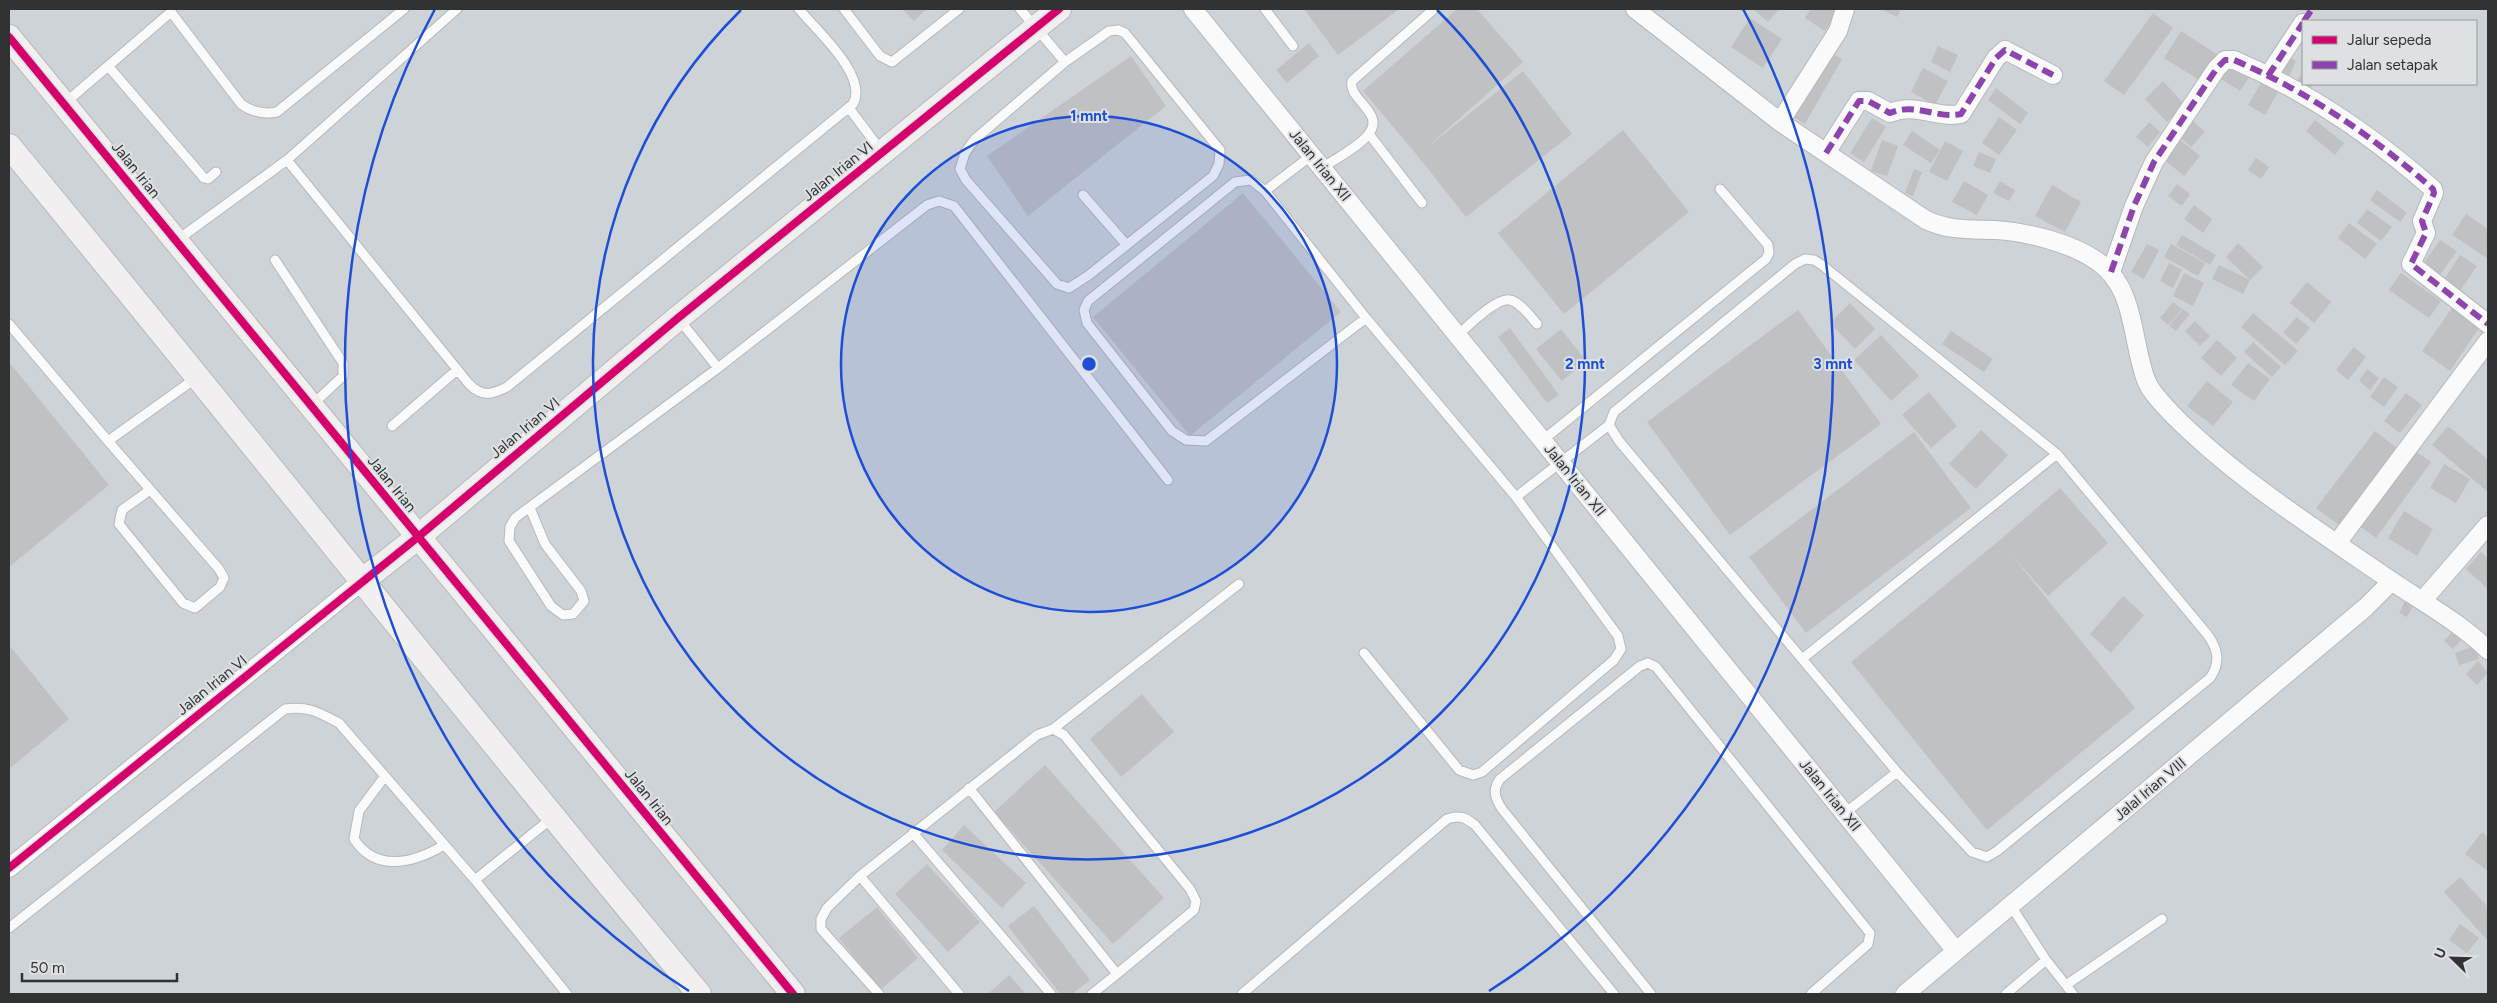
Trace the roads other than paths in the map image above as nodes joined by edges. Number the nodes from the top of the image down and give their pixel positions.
1 (404, 9) edge
2 (457, 9) edge
3 (799, 9) edge
4 (844, 9) edge
5 (959, 9) edge
6 (1020, 9) edge
7 (1059, 9) edge
8 (1265, 9) edge
9 (1434, 9) edge
10 (1635, 9) edge
11 (1845, 9) edge
12 (2312, 9) edge
13 (169, 10) edge
14 (1199, 11) edge
15 (2305, 20) edge
16 (2302, 25) edge
17 (1036, 28) junction
18 (9, 37) edge
19 (1293, 46) dead end
20 (1065, 62) junction
21 (109, 67) junction
22 (2054, 75) dead end
23 (2268, 76) junction
24 (64, 104) junction
25 (849, 108) junction
26 (1780, 122) junction
27 (1369, 134) junction
28 (9, 146) edge
29 (883, 153) junction
30 (1826, 153) junction
31 (287, 160) junction
32 (1317, 162) junction
33 (216, 172) dead end
34 (1720, 189) dead end
35 (1265, 192) junction
36 (1083, 195) dead end
37 (1422, 203) dead end
38 (176, 241) junction
39 (1125, 243) junction
40 (275, 260) dead end
41 (2111, 272) junction
42 (678, 318) junction
43 (1366, 318) junction
44 (9, 324) edge
45 (1538, 324) dead end
46 (2488, 324) edge
47 (1458, 335) junction
48 (2488, 341) edge
49 (718, 368) junction
50 (457, 370) junction
51 (199, 376) junction
52 (311, 406) junction
53 (1609, 425) junction
54 (392, 426) dead end
55 (1543, 440) junction
56 (108, 441) junction
57 (2057, 454) junction
58 (1561, 462) junction
59 (1168, 480) dead end
60 (150, 490) junction
61 (1516, 497) junction
62 (530, 508) junction
63 (2488, 525) edge
64 (418, 537) junction
65 (2337, 543) junction
66 (362, 581) junction
67 (2392, 581) junction
68 (1239, 584) dead end
69 (2422, 600) junction
70 (2488, 650) edge
71 (1364, 653) dead end
72 (1802, 659) junction
73 (1053, 729) junction
74 (1897, 772) junction
75 (385, 776) junction
76 (969, 788) junction
77 (1845, 813) junction
78 (553, 818) junction
79 (913, 833) junction
80 (444, 844) junction
81 (9, 868) edge
82 (860, 876) junction
83 (475, 880) junction
84 (2011, 906) junction
85 (2162, 919) dead end
86 (9, 928) edge
87 (1956, 951) junction
88 (2046, 960) junction
89 (1118, 974) junction
90 (2066, 985) junction
91 (567, 994) edge
92 (699, 994) edge
93 (793, 994) edge
94 (879, 994) edge
95 (959, 994) edge
96 (1051, 994) edge
97 (1092, 994) edge
98 (1242, 994) edge
99 (1614, 994) edge
100 (1651, 994) edge
101 (1811, 994) edge
102 (1905, 994) edge
103 (2006, 994) edge
104 (2073, 994) edge

1 - 13 lane
2 - 31 lane
3 - 25 lane
4 - 5 lane
6 - 17 lane
7 - 17 street, Jalan Irian VI
8 - 19 lane
9 - 27 lane
10 - 26 street
11 - 26 street
12 - 15 street
13 - 21 lane
14 - 32 street, Jalan Irian XII
16 - 23 street
17 - 20 lane
17 - 29 street, Jalan Irian VI
18 - 24 street, Jalan Irian
20 - 39 lane
20 - 39 lane
21 - 24 lane
21 - 33 lane
22 - 30 street
23 - 41 street
23 - 46 street
24 - 38 street, Jalan Irian
25 - 29 lane
25 - 50 lane
26 - 30 street
27 - 32 lane
27 - 37 lane
28 - 51 street
29 - 42 street, Jalan Irian VI
30 - 41 street
31 - 38 lane
31 - 50 lane
32 - 35 lane
32 - 47 street, Jalan Irian XII
34 - 55 lane
35 - 43 lane
35 - 43 lane
36 - 39 lane
38 - 52 street, Jalan Irian
40 - 52 lane
41 - 65 street
42 - 49 lane
42 - 64 street, Jalan Irian VI
43 - 61 lane
44 - 56 lane
45 - 47 lane
47 - 55 street, Jalan Irian XII
48 - 65 street
49 - 59 lane
49 - 62 lane
50 - 54 lane
51 - 56 lane
51 - 66 street
52 - 64 street, Jalan Irian
53 - 57 lane
53 - 58 lane
53 - 72 lane
55 - 58 street, Jalan Irian XII
56 - 60 lane
57 - 72 lane
57 - 74 lane
58 - 61 lane
58 - 77 street, Jalan Irian XII
60 - 60 lane
61 - 71 lane
62 - 62 lane
63 - 69 street
64 - 66 street, Jalan Irian VI
64 - 93 street, Jalan Irian
65 - 67 street
66 - 78 street
66 - 81 street, Jalan Irian VI
67 - 69 street
67 - 84 street, Jalal Irian VIII
68 - 73 lane
69 - 70 street
72 - 74 lane
73 - 76 lane
73 - 89 lane
74 - 77 lane
75 - 80 lane
75 - 80 lane
75 - 86 lane
76 - 79 lane
76 - 89 lane
77 - 87 street, Jalan Irian XII
78 - 83 lane
78 - 92 street
79 - 82 lane
79 - 96 lane
80 - 83 lane
82 - 94 lane
82 - 95 lane
83 - 91 lane
84 - 87 street, Jalal Irian VIII
84 - 88 lane
85 - 90 lane
87 - 102 street, Jalal Irian VIII
88 - 90 lane
88 - 103 lane
89 - 97 lane
90 - 104 lane
98 - 99 lane
100 - 101 lane

